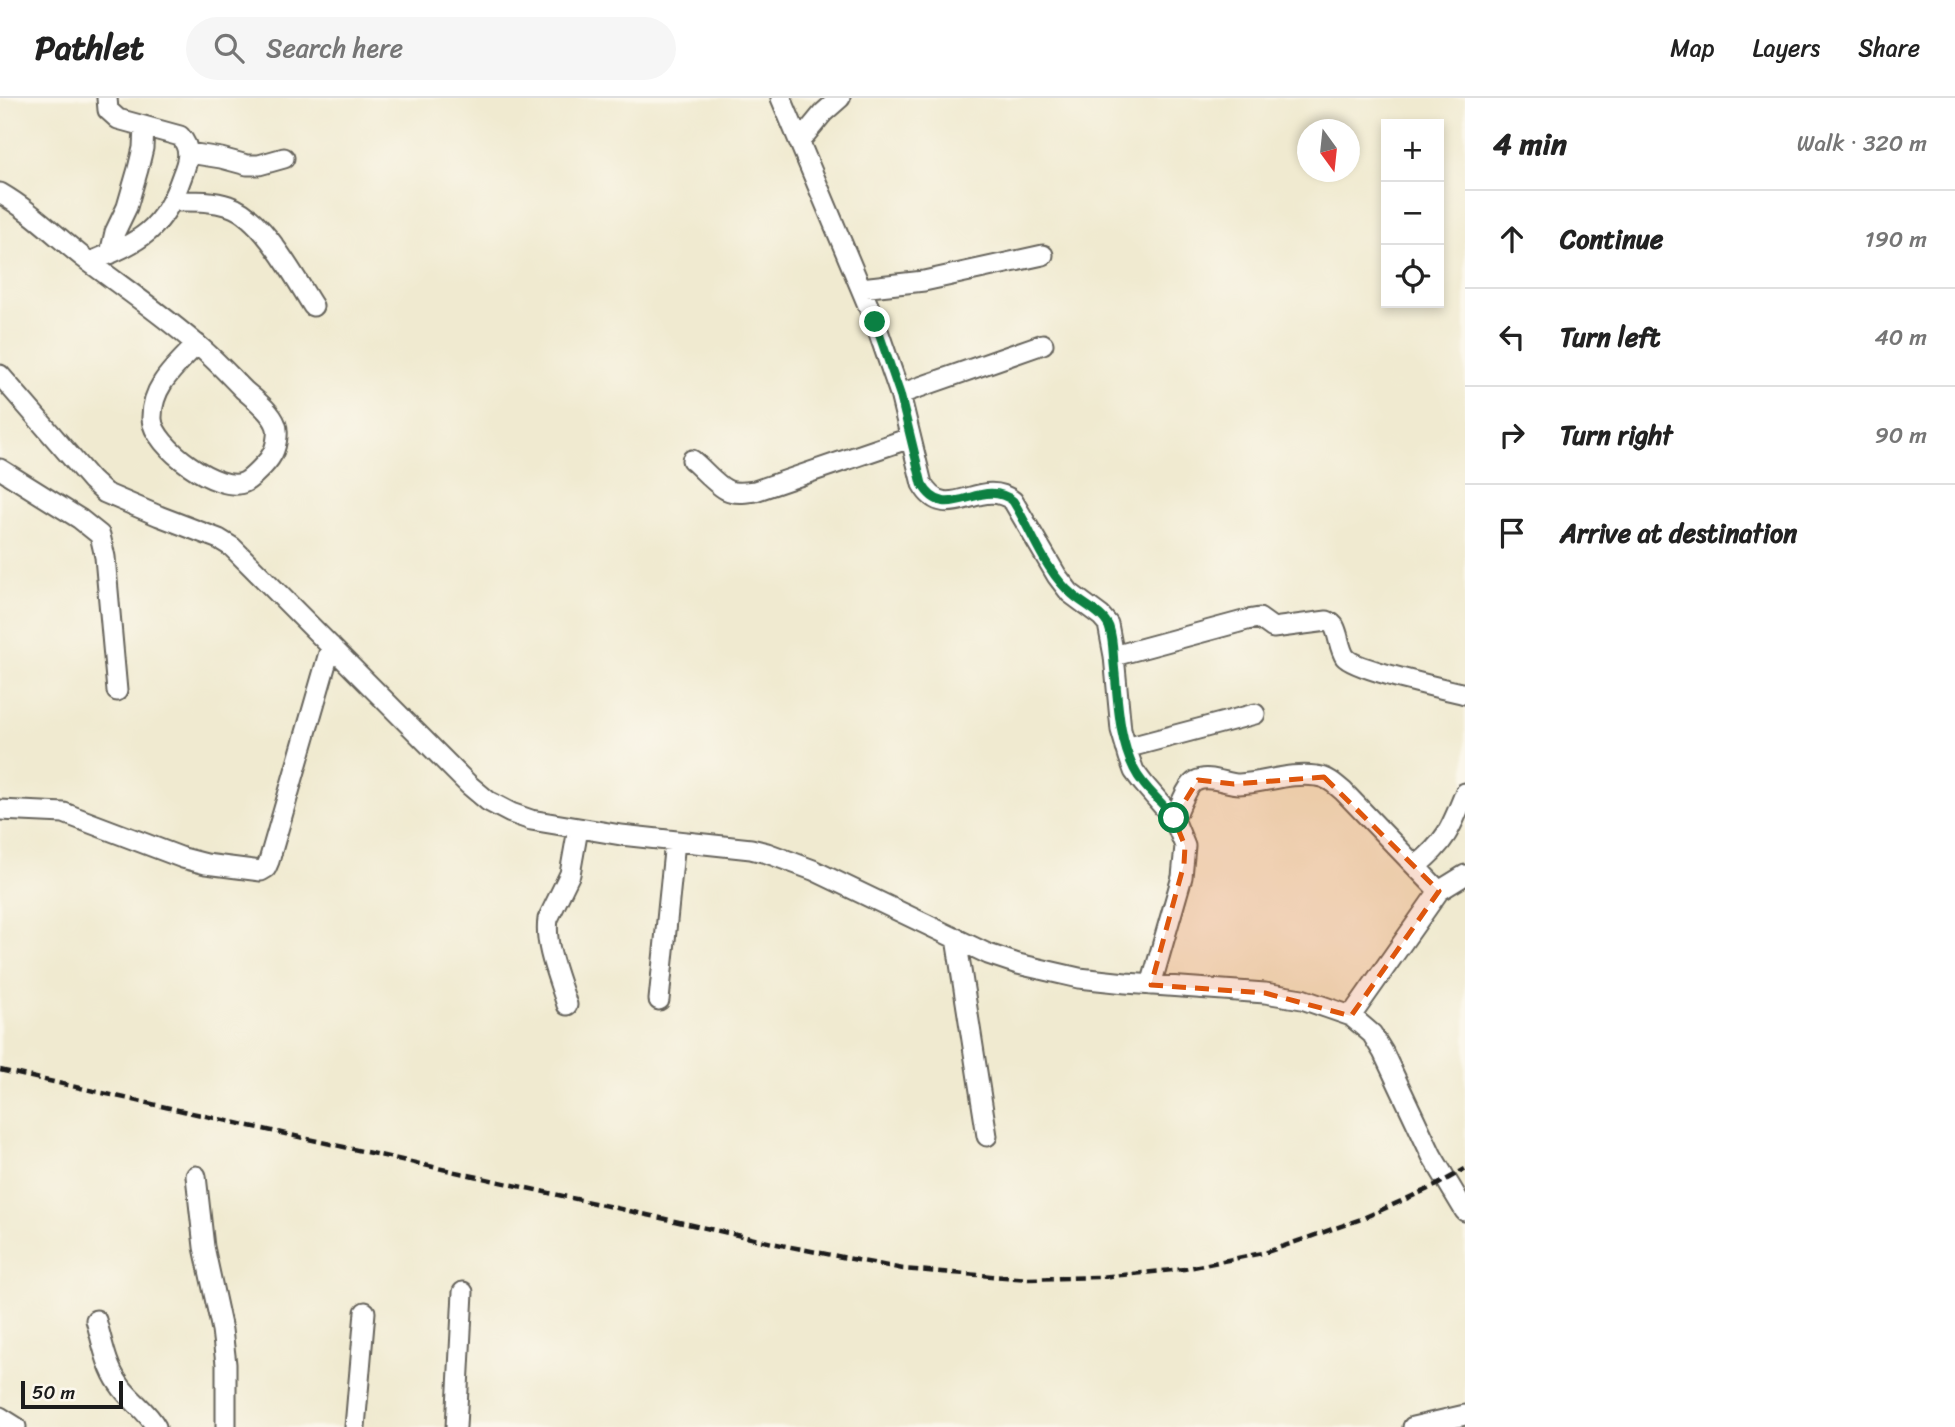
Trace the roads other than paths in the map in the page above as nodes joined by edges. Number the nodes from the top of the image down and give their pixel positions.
1 (107, 98) edge
2 (781, 98) edge
3 (840, 98) edge
4 (144, 126) junction
5 (800, 141) junction
6 (189, 153) junction
7 (284, 158) dead end
8 (0, 193) edge
9 (174, 201) junction
10 (110, 254) junction
11 (1043, 255) dead end
12 (90, 262) junction
13 (861, 288) junction
14 (313, 306) dead end
15 (197, 344) junction
16 (1043, 344) dead end
17 (0, 375) edge
18 (900, 394) junction
19 (910, 438) junction
20 (692, 460) dead end
21 (0, 470) edge
22 (331, 646) junction
23 (1114, 656) junction
24 (117, 691) dead end
25 (1465, 694) edge
26 (1255, 715) dead end
27 (1126, 748) junction
28 (1465, 793) edge
29 (0, 810) edge
30 (1174, 818) junction
31 (578, 828) junction
32 (675, 841) junction
33 (1416, 866) junction
34 (1465, 875) edge
35 (1439, 891) junction
36 (956, 938) junction
37 (1151, 985) junction
38 (659, 1000) dead end
39 (567, 1005) dead end
40 (1351, 1016) junction
41 (987, 1136) dead end
42 (196, 1176) dead end
43 (1465, 1211) edge
44 (463, 1292) dead end
45 (365, 1312) dead end
46 (96, 1320) dead end
47 (1465, 1415) edge
48 (0, 1417) edge
49 (16, 1427) edge
50 (156, 1427) edge
51 (226, 1427) edge
52 (355, 1427) edge
53 (456, 1427) edge
54 (1413, 1427) edge

1 - 4 street
2 - 5 street
3 - 5 street
4 - 6 street
4 - 10 street
5 - 13 street
6 - 7 street
6 - 9 street
8 - 12 street
9 - 10 street
9 - 14 street
10 - 12 street
11 - 13 street
12 - 15 street
13 - 18 street
15 - 15 street
16 - 18 street
17 - 22 street
18 - 19 street
19 - 20 street
19 - 23 street
21 - 24 street
22 - 29 street
22 - 31 street
23 - 25 street
23 - 27 street
26 - 27 street
27 - 30 street
28 - 33 street
30 - 33 street
30 - 37 street
31 - 32 street
31 - 39 street
32 - 36 street
32 - 38 street
33 - 35 street
34 - 35 street
35 - 40 street
36 - 37 street
36 - 41 street
37 - 40 street
40 - 43 street
42 - 51 street
44 - 53 street
45 - 52 street
46 - 50 street
47 - 54 street
48 - 49 street

